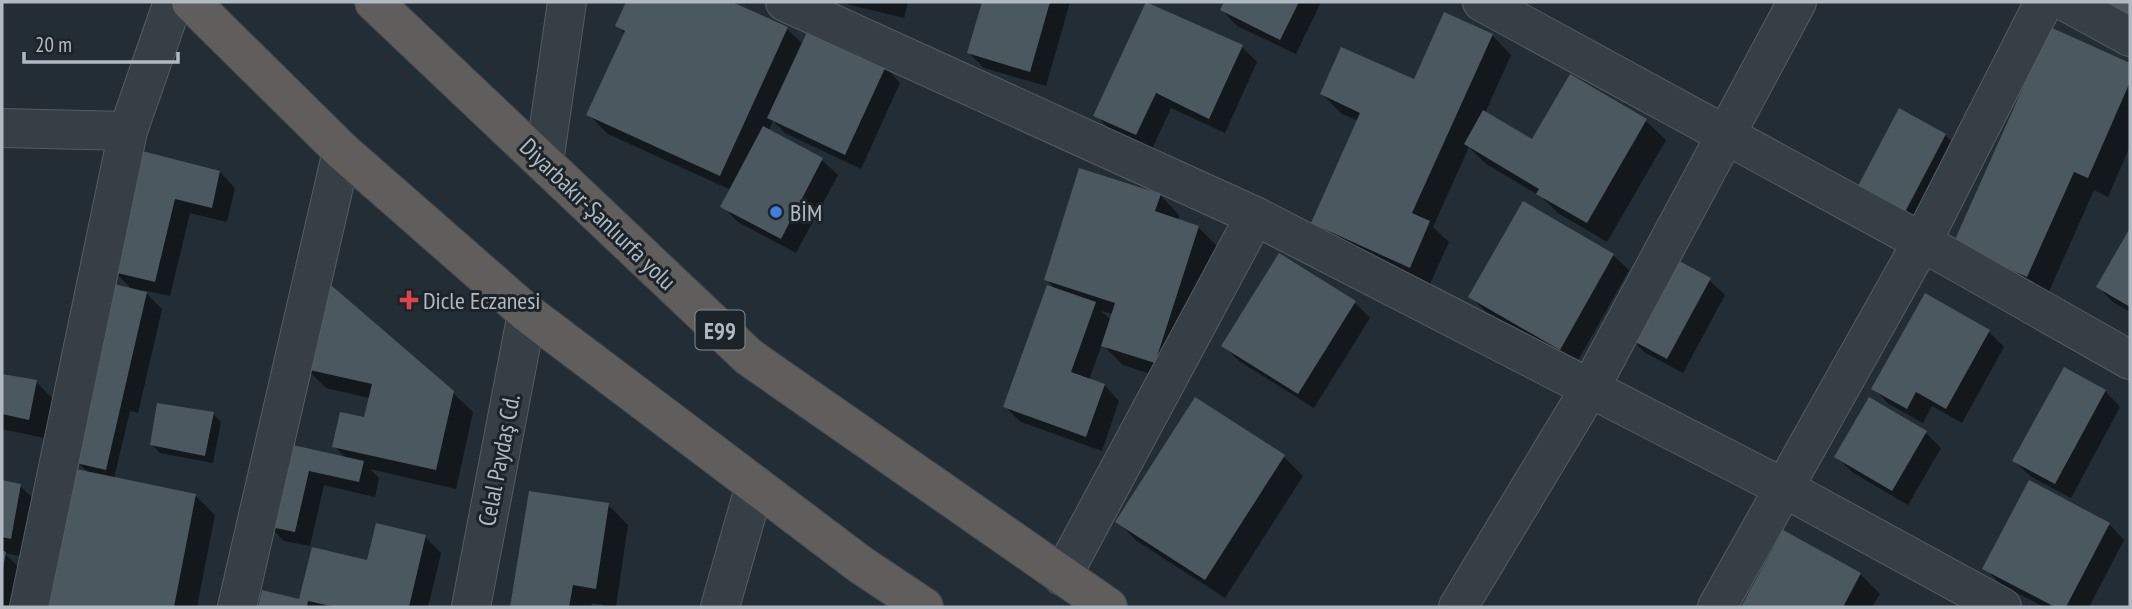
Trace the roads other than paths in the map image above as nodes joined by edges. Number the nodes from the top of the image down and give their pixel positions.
1 (173, 2) edge
2 (191, 2) edge
3 (374, 2) edge
4 (567, 2) edge
5 (785, 2) edge
6 (1482, 2) edge
7 (1797, 2) edge
8 (2044, 2) edge
9 (2067, 2) edge
10 (2130, 37) edge
11 (2, 128) edge
12 (128, 131) junction
13 (1725, 134) junction
14 (342, 151) junction
15 (544, 162) junction
16 (1255, 216) junction
17 (1922, 242) junction
18 (527, 313) junction
19 (2130, 360) edge
20 (1590, 388) junction
21 (755, 485) junction
22 (1784, 488) junction
23 (1062, 576) junction
24 (29, 607) edge
25 (237, 607) edge
26 (471, 607) edge
27 (720, 607) edge
28 (923, 607) edge
29 (1108, 607) edge
30 (1458, 607) edge
31 (1717, 607) edge
32 (2002, 607) edge

1 - 12 street
2 - 14 highway
3 - 15 highway, Diyarbakır-Şanlıurfa yolu / E99
4 - 15 street
5 - 16 street
6 - 13 street
7 - 13 street
8 - 17 street
9 - 10 street
11 - 12 street
12 - 24 street
13 - 17 street
13 - 20 street
14 - 18 highway
14 - 25 street
15 - 23 highway, Diyarbakır-Şanlıurfa yolu / E99
16 - 20 street
16 - 23 street
17 - 19 street
17 - 22 street
18 - 21 highway
18 - 26 street, Celal Paydaş Cd.
20 - 22 street
20 - 30 street
21 - 27 street
21 - 28 highway
22 - 31 street
22 - 32 street
23 - 29 highway, Diyarbakır-Şanlıurfa yolu / E99

